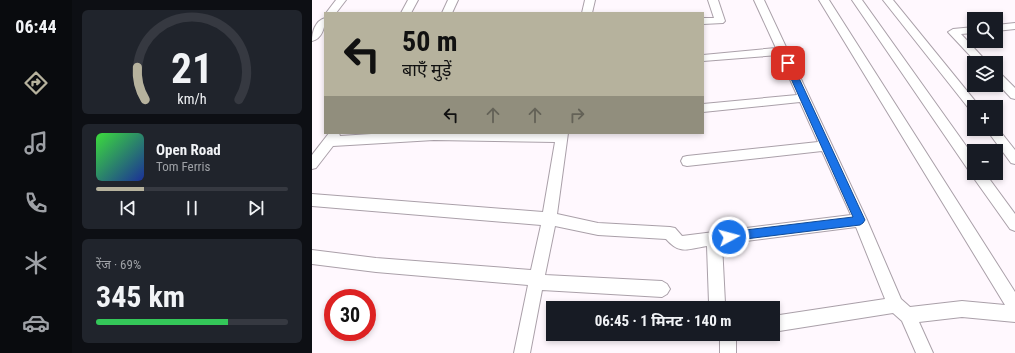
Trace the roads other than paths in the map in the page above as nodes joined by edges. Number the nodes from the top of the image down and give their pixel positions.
1 (341, 0) edge
2 (413, 0) edge
3 (454, 0) edge
4 (590, 0) edge
5 (713, 0) edge
6 (759, 0) edge
7 (824, 0) edge
8 (857, 0) edge
9 (888, 0) edge
10 (332, 12) edge
11 (407, 12) edge
12 (448, 12) edge
13 (587, 12) edge
14 (704, 21) edge
15 (324, 22) edge
16 (1015, 26) edge
17 (1003, 27) edge
18 (967, 31) edge
19 (312, 38) edge
20 (967, 46) edge
21 (969, 48) edge
22 (783, 51) junction
23 (977, 56) edge
24 (704, 58) edge
25 (1003, 83) edge
26 (1015, 95) edge
27 (804, 98) junction
28 (968, 100) edge
29 (704, 108) edge
30 (562, 135) edge
31 (997, 136) edge
32 (332, 137) edge
33 (826, 146) junction
34 (967, 157) edge
35 (1015, 159) edge
36 (687, 161) dead end
37 (312, 164) edge
38 (983, 180) edge
39 (312, 200) edge
40 (549, 219) junction
41 (860, 220) junction
42 (1015, 225) edge
43 (714, 238) junction
44 (312, 258) edge
45 (536, 280) junction
46 (662, 289) dead end
47 (717, 301) edge
48 (1015, 306) edge
49 (902, 310) junction
50 (1015, 314) edge
51 (780, 323) edge
52 (728, 341) edge
53 (522, 353) edge
54 (728, 353) edge
55 (925, 353) edge

1 - 10 street
2 - 11 street
3 - 12 street
4 - 13 street
5 - 14 street
6 - 22 street
7 - 48 street
8 - 34 street
9 - 28 street
15 - 19 street
16 - 17 street
18 - 20 street
21 - 23 street
22 - 24 street
22 - 27 street
25 - 26 street
27 - 29 street
27 - 33 street
30 - 32 street
30 - 40 street
31 - 35 street
32 - 37 street
33 - 36 street
33 - 41 street
38 - 42 street
39 - 40 street
40 - 43 street
40 - 45 street
41 - 43 street
41 - 49 street
43 - 47 street
44 - 45 street
45 - 46 street
45 - 53 street
49 - 50 street
49 - 51 street
49 - 55 street
52 - 54 street

